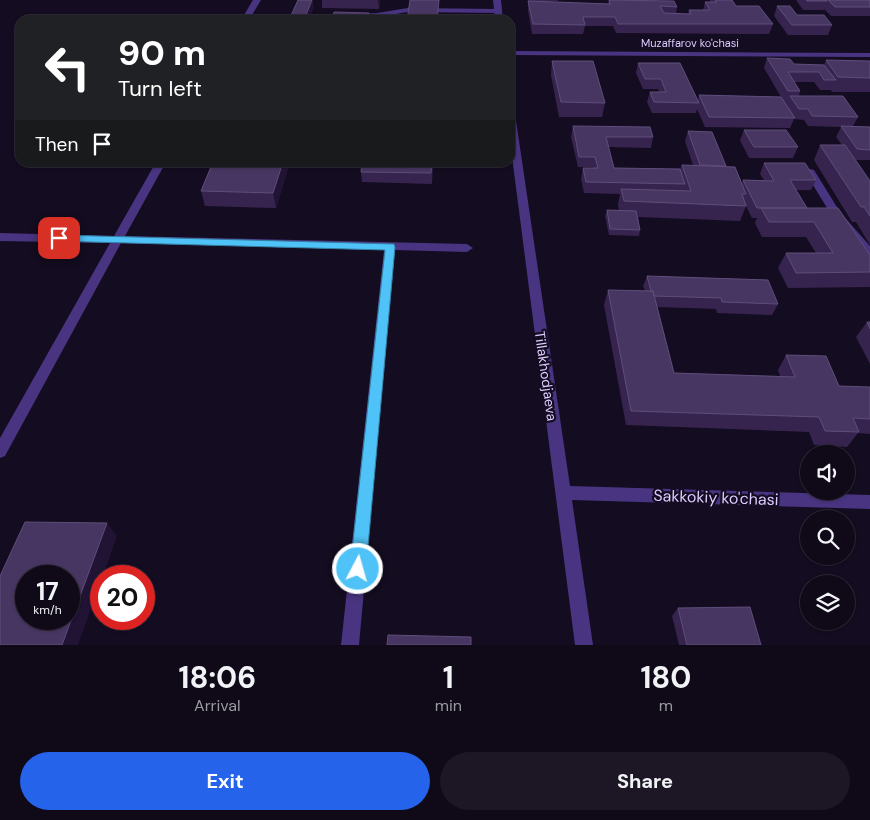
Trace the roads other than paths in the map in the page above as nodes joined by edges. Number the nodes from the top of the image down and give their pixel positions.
1 (257, 0) edge
2 (497, 0) edge
3 (498, 11) junction
4 (248, 15) edge
5 (378, 15) edge
6 (498, 15) edge
7 (515, 53) edge
8 (870, 55) edge
9 (515, 144) edge
10 (158, 167) edge
11 (810, 172) edge
12 (0, 237) edge
13 (118, 240) junction
14 (390, 247) junction
15 (467, 248) dead end
16 (870, 255) edge
17 (0, 452) edge
18 (562, 493) junction
19 (870, 502) edge
20 (350, 645) edge
21 (584, 645) edge

1 - 4 street
2 - 3 street
3 - 5 street
3 - 6 street
7 - 8 street, Muzaffarov ko'chasi
9 - 18 street, Tillakhodjaeva
10 - 13 street
11 - 16 street
12 - 13 street
13 - 14 street
13 - 17 street
14 - 15 street
14 - 20 street
18 - 19 street, Sakkokiy ko'chasi
18 - 21 street, Tillakhodjaeva

